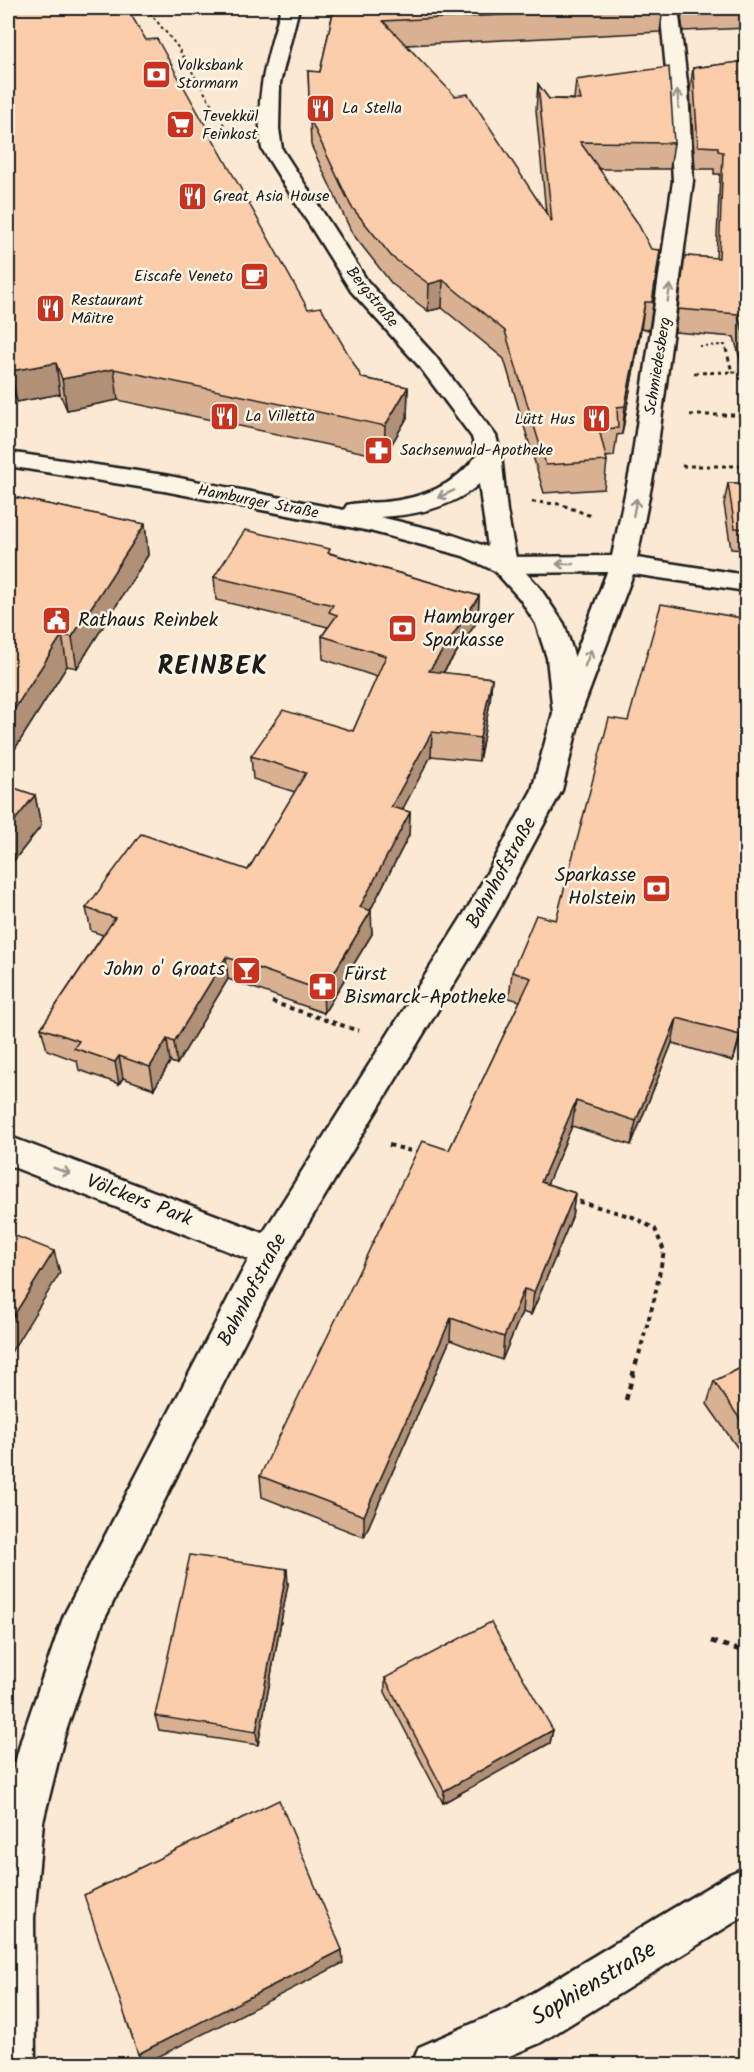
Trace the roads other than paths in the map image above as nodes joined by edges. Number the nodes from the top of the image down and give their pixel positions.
1 (290, 8) edge
2 (669, 8) edge
3 (489, 455) junction
4 (8, 459) edge
5 (494, 511) junction
6 (310, 512) junction
7 (370, 523) junction
8 (623, 564) junction
9 (504, 565) junction
10 (747, 583) edge
11 (567, 713) junction
12 (8, 1150) edge
13 (271, 1252) junction
14 (746, 1890) edge
15 (11, 2064) edge
16 (436, 2064) edge

1 - 3 main road, Bergstraße
8 -> 2 main road, Schmiedesberg
3 - 5 main road, Bergstraße
3 -> 6 main road
4 - 6 main road, Hamburger Straße
5 - 7 main road
5 - 9 main road, Bergstraße
6 - 7 main road, Hamburger Straße
7 - 9 main road, Hamburger Straße
8 -> 9 main road
8 - 10 main road
11 -> 8 main road, Schmiedesberg
9 - 11 main road, Bahnhofstraße
11 - 13 main road, Bahnhofstraße
12 -> 13 main road, Völckers Park
13 - 15 main road, Bahnhofstraße
14 - 16 main road, Sophienstraße

